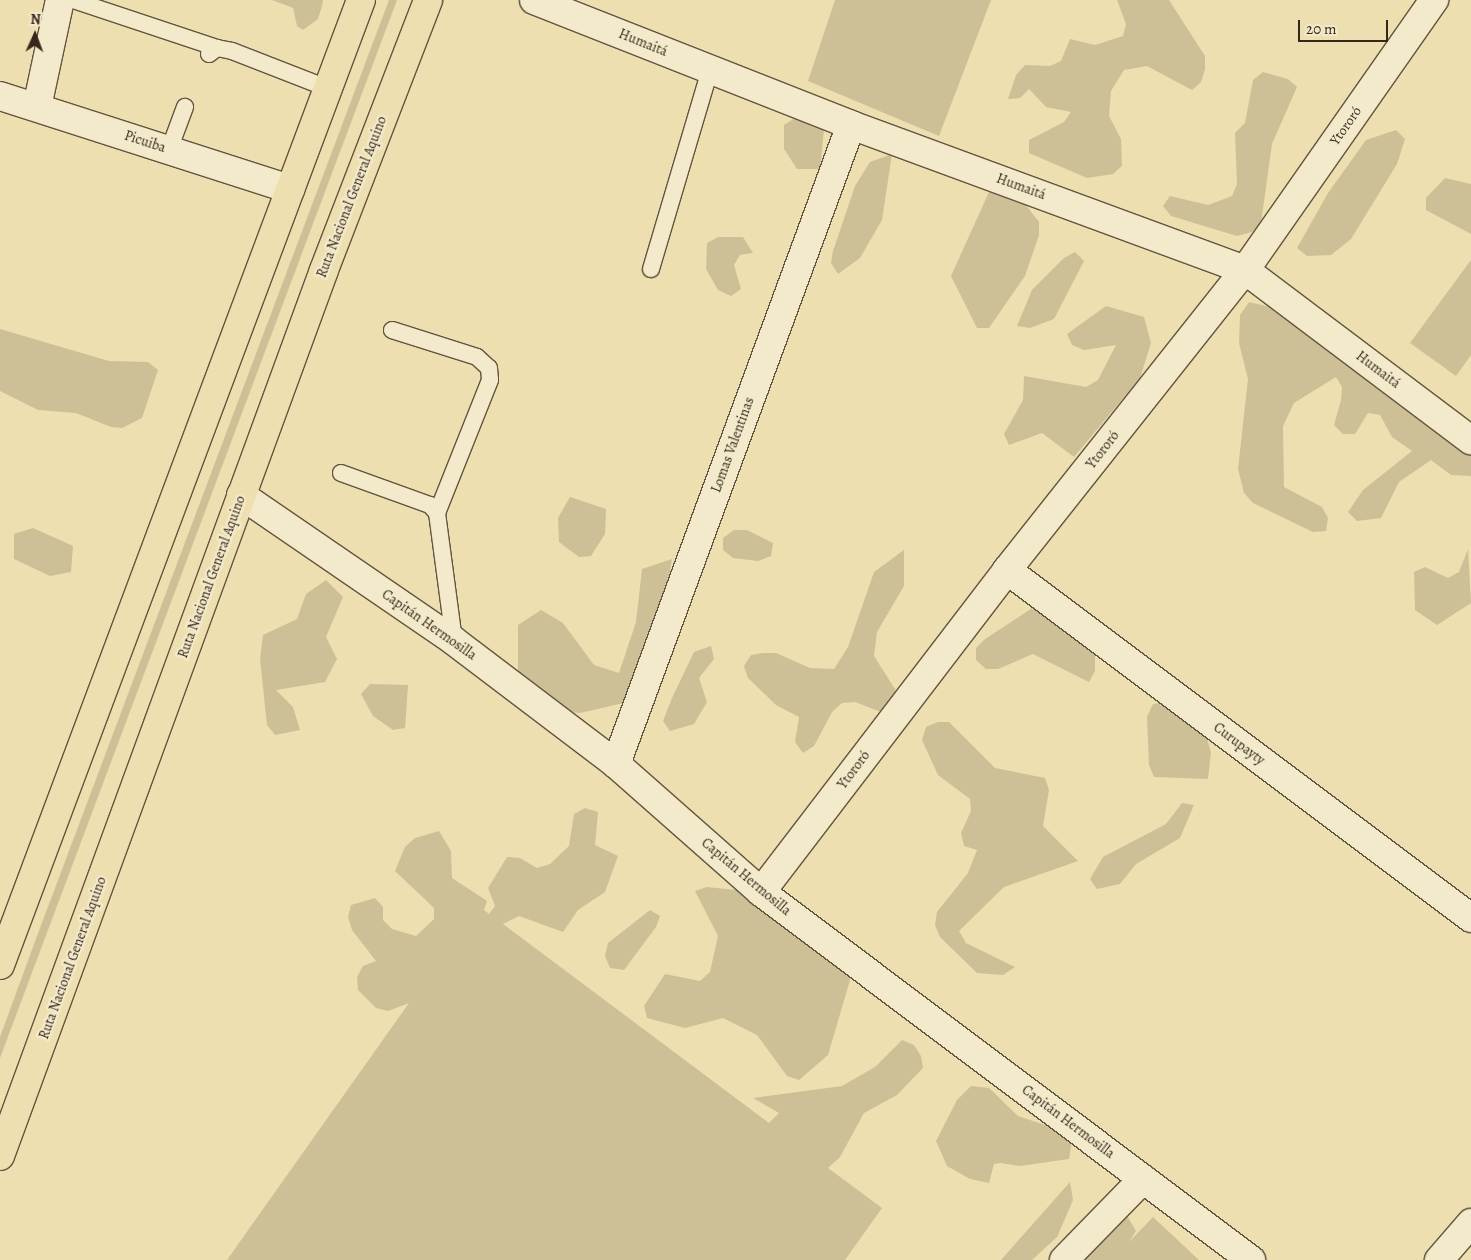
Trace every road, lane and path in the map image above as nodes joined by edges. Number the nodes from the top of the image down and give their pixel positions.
1 (60, 0) edge
2 (72, 0) edge
3 (361, 0) edge
4 (428, 0) edge
5 (534, 0) edge
6 (1434, 0) edge
7 (710, 70) junction
8 (327, 88) junction
9 (0, 96) edge
10 (37, 107) junction
11 (185, 107) dead end
12 (851, 125) junction
13 (169, 150) junction
14 (290, 189) junction
15 (651, 269) dead end
16 (1245, 270) junction
17 (392, 330) dead end
18 (1471, 440) edge
19 (341, 473) dead end
20 (241, 495) junction
21 (437, 513) junction
22 (1007, 570) junction
23 (454, 641) junction
24 (616, 764) junction
25 (761, 892) junction
26 (1471, 918) edge
27 (0, 965) edge
28 (0, 1156) edge
29 (1143, 1178) junction
30 (1471, 1223) edge
31 (1064, 1260) edge
32 (1250, 1260) edge
33 (1439, 1260) edge

1 - 10 street
2 - 8 lane
3 - 8 highway
4 - 20 highway, Ruta Nacional General Aquino
5 - 7 street, Humaitá
6 - 16 street, Ytororó
7 - 12 street, Humaitá
7 - 15 lane
8 - 14 highway
9 - 10 street, Picuiba
10 - 13 street, Picuiba
11 - 13 lane
12 - 16 street, Humaitá
12 - 24 street, Lomas Valentinas
13 - 14 street, Picuiba
14 - 27 highway
16 - 18 street, Humaitá
16 - 22 street, Ytororó
17 - 21 lane
19 - 21 lane
20 - 23 street, Capitán Hermosilla
20 - 28 highway, Ruta Nacional General Aquino
21 - 23 lane
22 - 25 street, Ytororó
22 - 26 street, Curupayty
23 - 24 street, Capitán Hermosilla
24 - 25 street, Capitán Hermosilla
25 - 29 street, Capitán Hermosilla
29 - 31 street
29 - 32 street, Capitán Hermosilla
30 - 33 street

